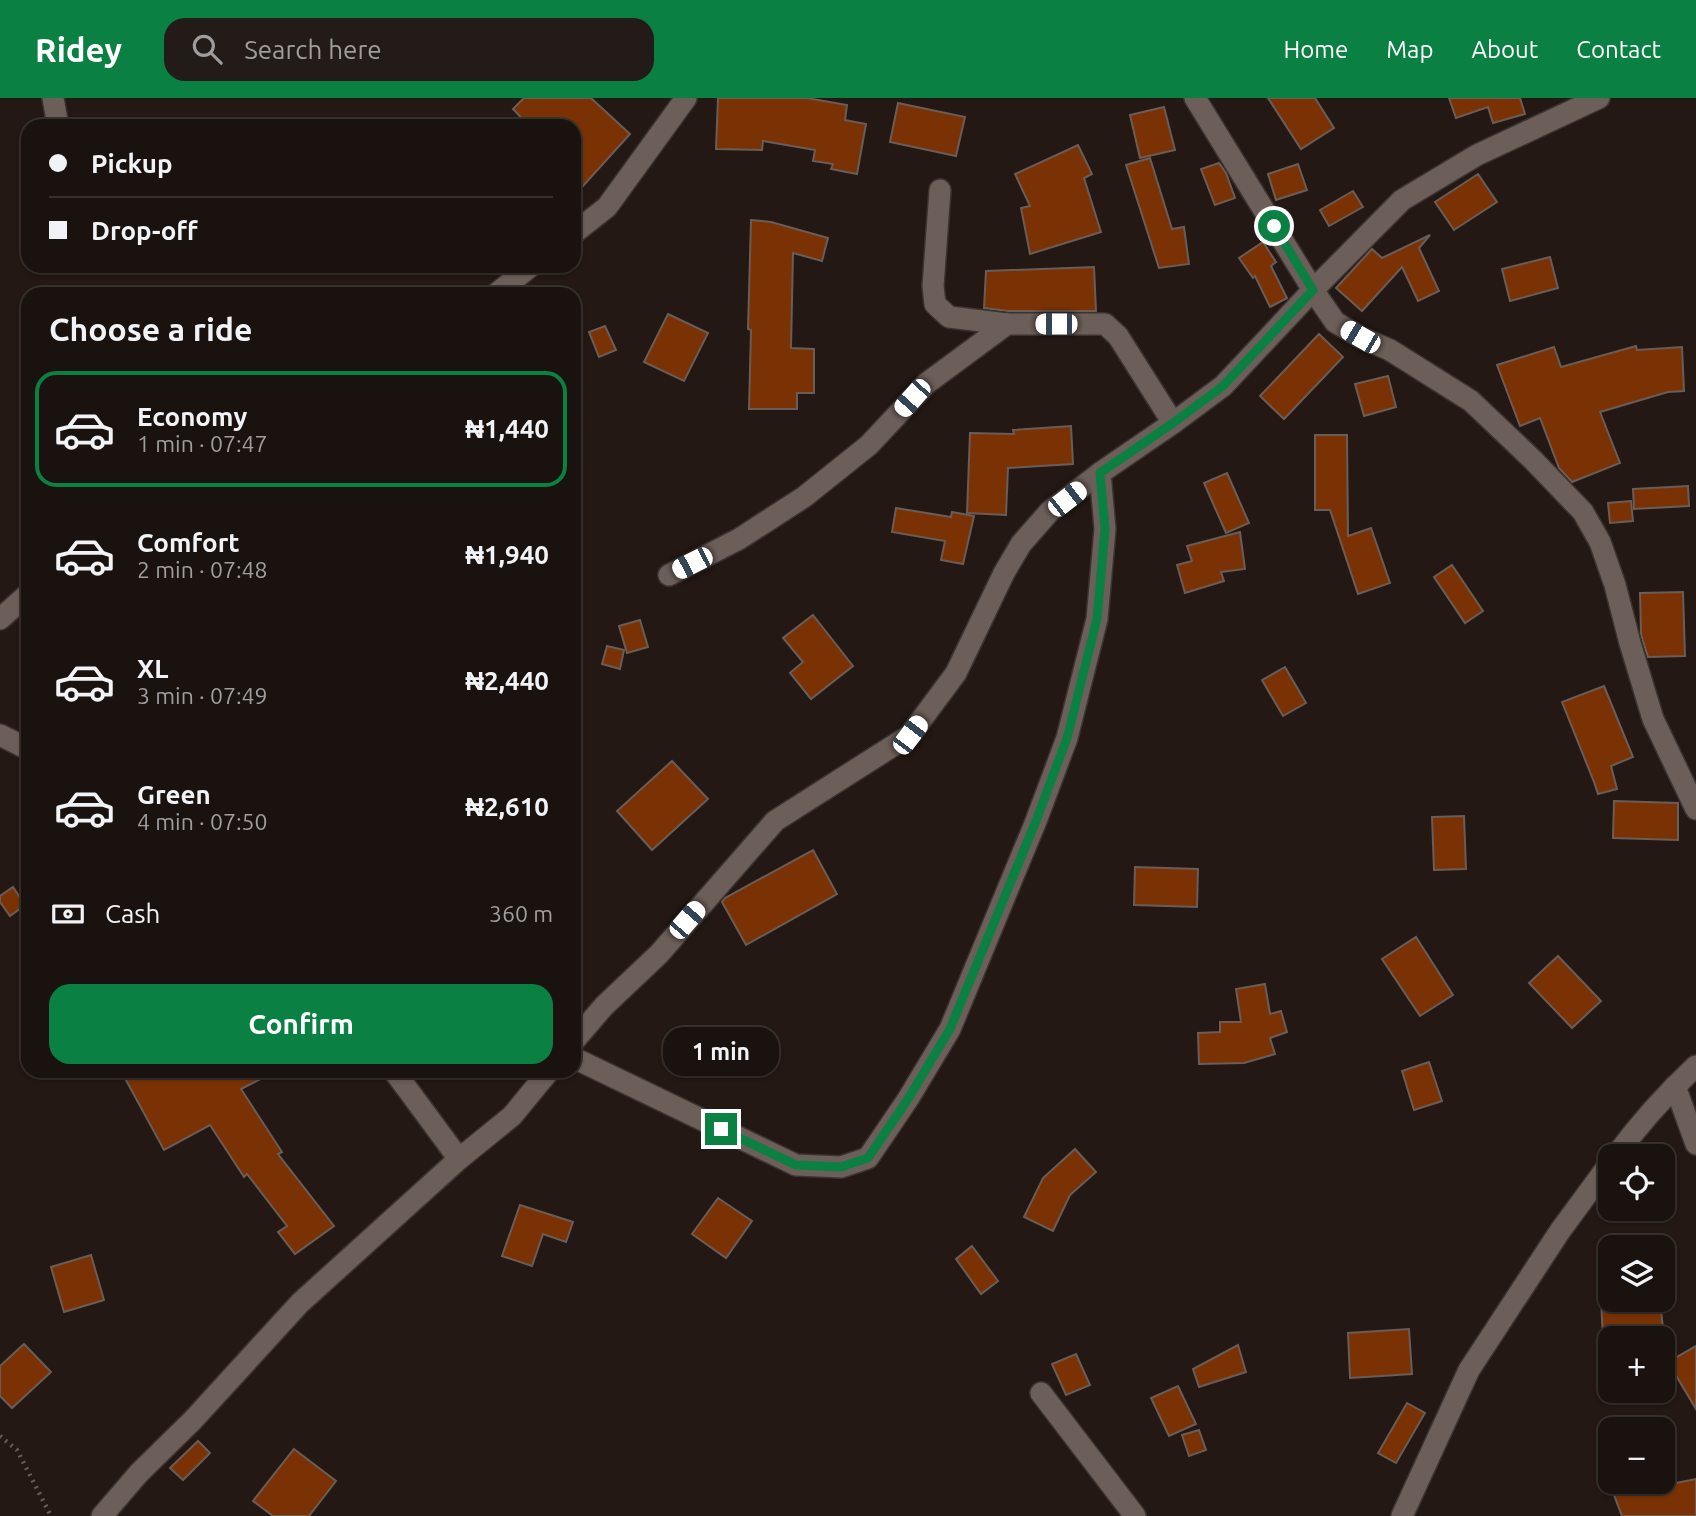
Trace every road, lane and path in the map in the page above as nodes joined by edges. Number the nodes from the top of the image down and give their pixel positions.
1 (53, 98) edge
2 (1195, 98) edge
3 (1599, 98) edge
4 (675, 104) edge
5 (57, 119) edge
6 (940, 190) dead end
7 (581, 227) edge
8 (522, 273) edge
9 (505, 287) edge
10 (1313, 290) junction
11 (1007, 324) junction
12 (1173, 423) junction
13 (1100, 473) junction
14 (669, 575) dead end
15 (21, 600) edge
16 (0, 619) edge
17 (0, 735) edge
18 (21, 746) edge
19 (1696, 809) edge
20 (581, 1033) edge
21 (581, 1061) edge
22 (1696, 1066) edge
23 (399, 1078) edge
24 (543, 1078) edge
25 (1675, 1086) junction
26 (1696, 1143) edge
27 (1624, 1144) edge
28 (459, 1159) junction
29 (1598, 1179) edge
30 (1041, 1393) dead end
31 (0, 1436) edge
32 (51, 1516) edge
33 (102, 1516) edge
34 (1135, 1516) edge
35 (1402, 1516) edge

1 - 5 street
2 - 10 street
3 - 10 street
4 - 7 street
6 - 11 street
8 - 9 street
10 - 12 street
10 - 19 street
11 - 12 street
11 - 14 street
12 - 13 street
13 - 20 street
13 - 21 street
15 - 16 street
17 - 18 street
22 - 25 street
23 - 28 street
24 - 28 street
25 - 26 street
25 - 27 street
28 - 33 street
29 - 35 street
30 - 34 street
31 - 32 path

